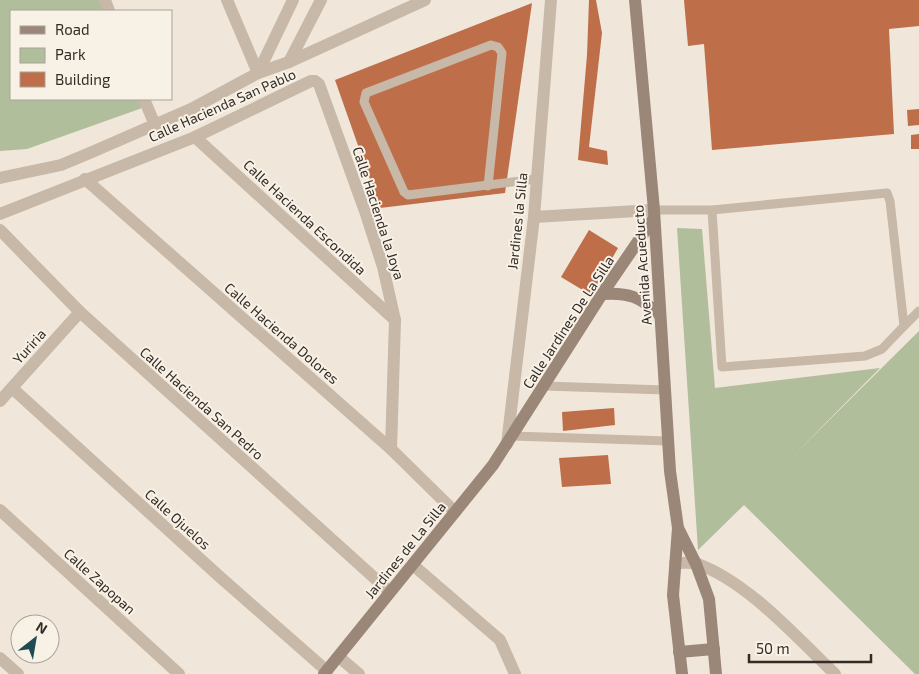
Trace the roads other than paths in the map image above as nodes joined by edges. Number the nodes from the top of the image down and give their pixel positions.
1 (227, 0) edge
2 (293, 0) edge
3 (321, 0) edge
4 (425, 0) edge
5 (551, 0) edge
6 (635, 0) edge
7 (289, 62) junction
8 (258, 73) junction
9 (315, 81) joint
10 (144, 100) edge
11 (155, 125) junction
12 (195, 136) junction
13 (0, 178) edge
14 (85, 179) junction
15 (536, 179) junction
16 (488, 186) junction
17 (712, 210) junction
18 (0, 214) edge
19 (654, 214) junction
20 (534, 217) junction
21 (0, 230) edge
22 (602, 294) junction
23 (919, 310) edge
24 (80, 312) junction
25 (660, 315) junction
26 (395, 320) junction
27 (904, 326) junction
28 (545, 386) junction
29 (12, 388) junction
30 (665, 390) junction
31 (0, 401) edge
32 (510, 440) junction
33 (668, 441) junction
34 (390, 449) junction
35 (0, 510) edge
36 (455, 512) junction
37 (678, 528) junction
38 (675, 562) junction
39 (696, 564) junction
40 (413, 565) junction
41 (390, 592) junction
42 (714, 650) junction
43 (679, 652) junction
44 (339, 657) junction
45 (0, 658) edge
46 (820, 660) junction
47 (325, 672) edge
48 (18, 674) edge
49 (179, 674) edge
50 (359, 674) edge
51 (515, 674) edge
52 (682, 674) edge
53 (716, 674) edge
54 (822, 674) edge
55 (834, 674) edge

1 - 8 street
2 - 8 street
3 - 7 street
4 - 7 street
5 - 15 street, Jardines la Silla
6 - 19 street, Avenida Acueducto
7 - 8 street
8 - 11 street
9 - 12 street, Calle Hacienda San Pablo
9 - 26 street, Calle Hacienda la Joya
10 - 11 street
11 - 13 street
12 - 14 street, Calle Hacienda San Pablo
12 - 26 street, Calle Hacienda Escondida
14 - 18 street, Calle Hacienda San Pablo
14 - 34 street, Calle Hacienda Dolores
15 - 16 lane
15 - 20 street, Jardines la Silla
16 - 16 lane
17 - 19 lane
17 - 27 lane
17 - 27 lane
19 - 20 street
19 - 22 street, Calle Jardines De La Silla
19 - 25 street, Avenida Acueducto
20 - 32 street, Jardines la Silla
21 - 24 street, Calle Hacienda San Pedro
22 - 25 street
22 - 28 street, Calle Jardines De La Silla
23 - 27 lane
24 - 29 street, Yuriria
24 - 41 street, Calle Hacienda San Pedro
25 - 30 street, Avenida Acueducto
26 - 34 street, Calle Hacienda la Joya
28 - 30 lane
28 - 32 street, Calle Jardines De La Silla
29 - 31 street, Yuriria
29 - 47 street, Calle Ojuelos
30 - 33 street, Avenida Acueducto
32 - 33 lane
32 - 36 street, Jardines de La Silla
33 - 37 street, Avenida Acueducto
34 - 36 street, Calle Hacienda Dolores
35 - 49 street, Calle Zapopan
36 - 40 street, Jardines de La Silla
37 - 38 street, Avenida Acueducto
37 - 39 street, Avenida Acueducto
38 - 39 street
38 - 43 street, Avenida Acueducto
39 - 42 street, Avenida Acueducto
39 - 46 street
40 - 41 street, Jardines de La Silla
40 - 51 street
41 - 44 street, Jardines de La Silla
42 - 43 street
42 - 53 street, Avenida Acueducto
43 - 52 street, Avenida Acueducto
44 - 47 street, Jardines de La Silla
44 - 50 street
45 - 48 street
46 - 54 street
46 - 55 street

